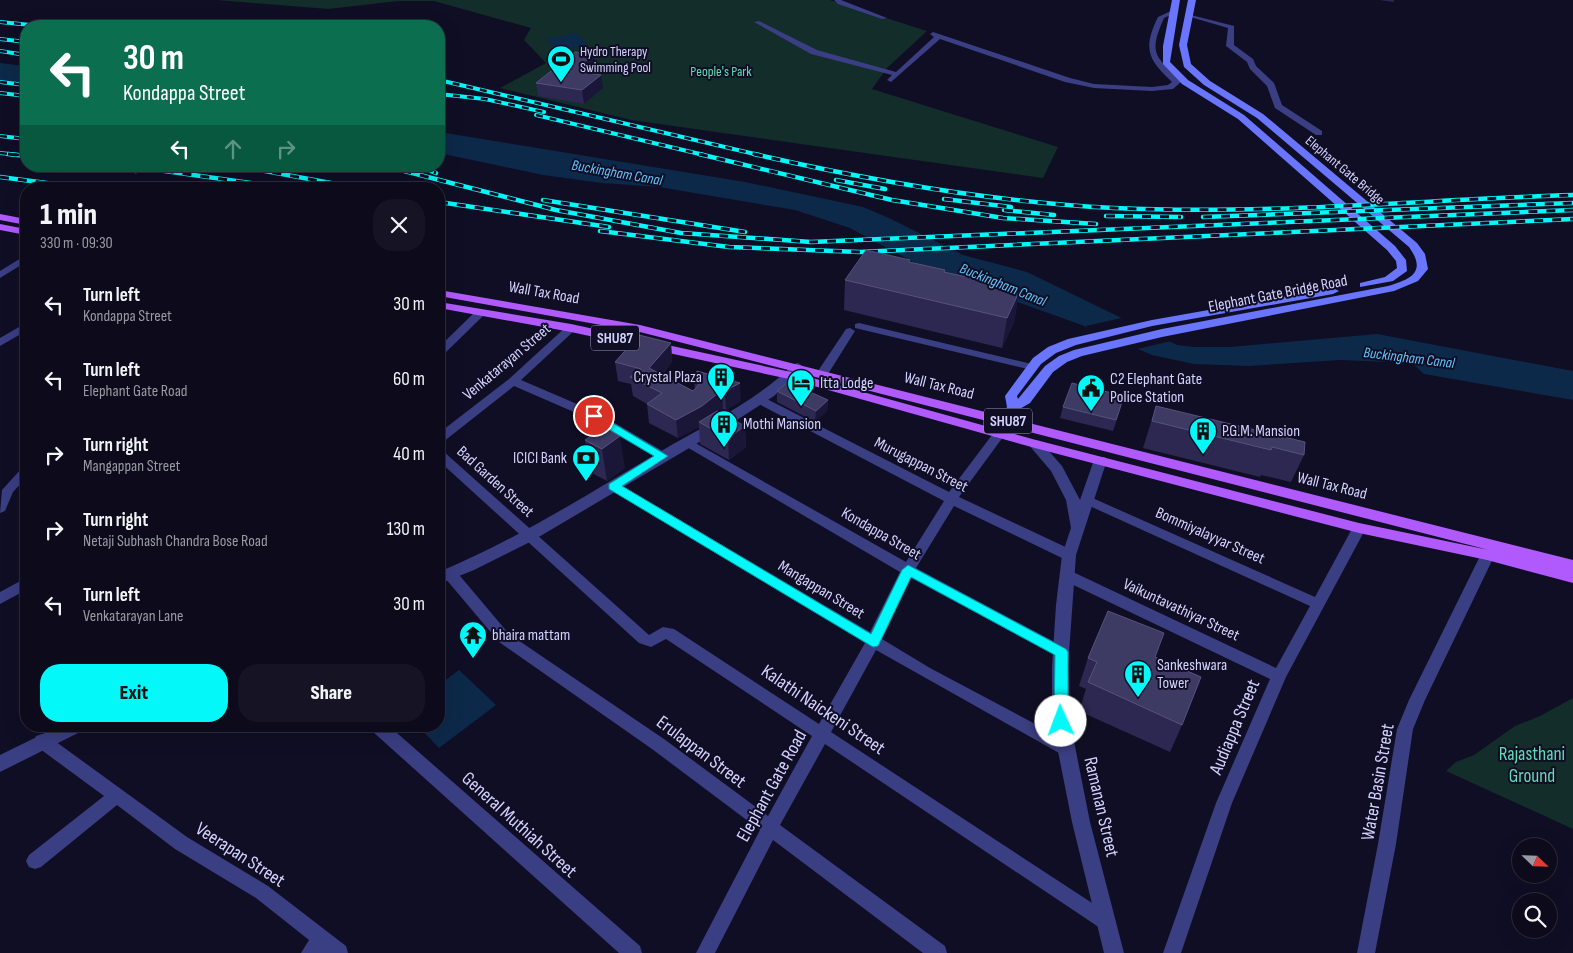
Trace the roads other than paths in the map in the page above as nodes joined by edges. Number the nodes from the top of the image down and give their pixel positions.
1 (837, 0) edge
2 (1176, 0) edge
3 (1192, 0) edge
4 (1173, 12) junction
5 (1189, 15) junction
6 (884, 18) dead end
7 (757, 22) dead end
8 (896, 74) junction
9 (890, 80) dead end
10 (1319, 133) dead end
11 (0, 217) edge
12 (20, 221) edge
13 (0, 227) edge
14 (20, 231) edge
15 (1413, 245) joint
16 (1391, 248) joint
17 (20, 262) edge
18 (0, 275) edge
19 (445, 293) edge
20 (445, 305) edge
21 (480, 313) junction
22 (1152, 323) joint
23 (571, 328) junction
24 (20, 330) edge
25 (1077, 340) junction
26 (0, 344) edge
27 (445, 347) edge
28 (1089, 350) junction
29 (1032, 367) junction
30 (794, 372) junction
31 (822, 374) junction
32 (513, 381) junction
33 (760, 399) junction
34 (1013, 407) junction
35 (1002, 427) junction
36 (445, 434) edge
37 (686, 443) junction
38 (1035, 444) junction
39 (662, 456) junction
40 (445, 459) edge
41 (1100, 460) junction
42 (20, 477) edge
43 (613, 486) junction
44 (951, 499) junction
45 (1088, 500) junction
46 (0, 508) edge
47 (1078, 528) junction
48 (1359, 528) junction
49 (529, 535) junction
50 (1489, 550) junction
51 (1069, 555) junction
52 (1573, 566) edge
53 (908, 570) junction
54 (445, 576) edge
55 (1068, 576) junction
56 (445, 577) edge
57 (1573, 577) edge
58 (20, 586) edge
59 (0, 598) edge
60 (1318, 604) junction
61 (873, 642) junction
62 (1061, 652) junction
63 (1279, 676) junction
64 (62, 732) edge
65 (385, 732) edge
66 (823, 736) junction
67 (42, 741) junction
68 (1065, 748) junction
69 (0, 764) edge
70 (116, 796) junction
71 (770, 828) junction
72 (35, 861) dead end
73 (1106, 922) junction
74 (316, 946) edge
75 (340, 953) edge
76 (633, 953) edge
77 (705, 953) edge
78 (938, 953) edge
79 (1114, 953) edge
80 (1172, 953) edge
81 (1366, 953) edge

1 - 6 street
2 - 4 main road
3 - 5 main road
4 - 8 street
4 - 16 main road, Elephant Gate Bridge
5 - 10 street
5 - 15 main road, Elephant Gate Bridge
7 - 8 street
8 - 9 street
11 - 12 main road
13 - 14 main road
15 - 28 main road, Elephant Gate Bridge Road
16 - 22 main road, Elephant Gate Bridge Road
17 - 18 street
19 - 30 main road, Wall Tax Road / SHU87
20 - 21 main road, Wall Tax Road / SHU87
21 - 23 main road, Wall Tax Road / SHU87
21 - 27 street
22 - 25 main road, Elephant Gate Bridge Road
23 - 30 main road, Wall Tax Road / SHU87
23 - 32 street, Venkatarayan Street
24 - 26 street
25 - 28 main road
25 - 29 main road, Elephant Gate Bridge Road
28 - 34 main road, Elephant Gate Bridge Road
29 - 31 street
29 - 34 main road, Elephant Gate Bridge Road
30 - 31 main road, Wall Tax Road / SHU87
30 - 33 street
30 - 35 main road, Wall Tax Road / SHU87
31 - 35 main road, Wall Tax Road / SHU87
32 - 36 street, Venkatarayan Street
32 - 39 street
33 - 37 street
33 - 44 street, Murugappan Street
34 - 35 main road
35 - 38 main road, Wall Tax Road / SHU87
35 - 44 street, Elephant Gate Road
35 - 50 main road, Wall Tax Road / SHU87
37 - 39 street
37 - 53 street, Kondappa Street
38 - 41 main road, Wall Tax Road / SHU87
38 - 47 street, Ramanan Street
39 - 43 street
40 - 49 street, Bad Garden Street
41 - 45 street
41 - 48 main road, Wall Tax Road / SHU87
42 - 46 street
43 - 49 street
43 - 61 street, Mangappan Street
44 - 51 street, Murugappan Street
44 - 53 street, Elephant Gate Road
45 - 47 street
45 - 60 street, Bommiyalayyar Street
47 - 51 street, Ramanan Street
48 - 50 main road, Wall Tax Road / SHU87
48 - 60 street, Audiappa Street
49 - 54 street
49 - 66 street, Kalathi Naickeni Street
50 - 52 main road, Wall Tax Road / SHU87
50 - 57 main road, Wall Tax Road / SHU87
50 - 81 street, Water Basin Street
51 - 55 street, Ramanan Street
53 - 61 street, Elephant Gate Road
53 - 62 street, Kondappa Street
55 - 62 street, Ramanan Street
55 - 63 street, Vaikuntavathiyar Street
56 - 71 street, Erulappan Street
58 - 59 street
60 - 63 street, Audiappa Street
61 - 66 street, Elephant Gate Road
61 - 68 street, Mangappan Street
62 - 68 street, Ramanan Street
63 - 80 street, Audiappa Street
64 - 67 street
65 - 76 street, General Muthiah Street
66 - 71 street, Elephant Gate Road
66 - 73 street, Kalathi Naickeni Street
67 - 69 street
67 - 70 street, Veerapan Street
68 - 73 street, Ramanan Street
70 - 72 street
70 - 74 street, Veerapan Street
71 - 77 street, Elephant Gate Road
71 - 78 street, Erulappan Street
73 - 79 street, Ramanan Street
74 - 75 street, Veerapan Street

